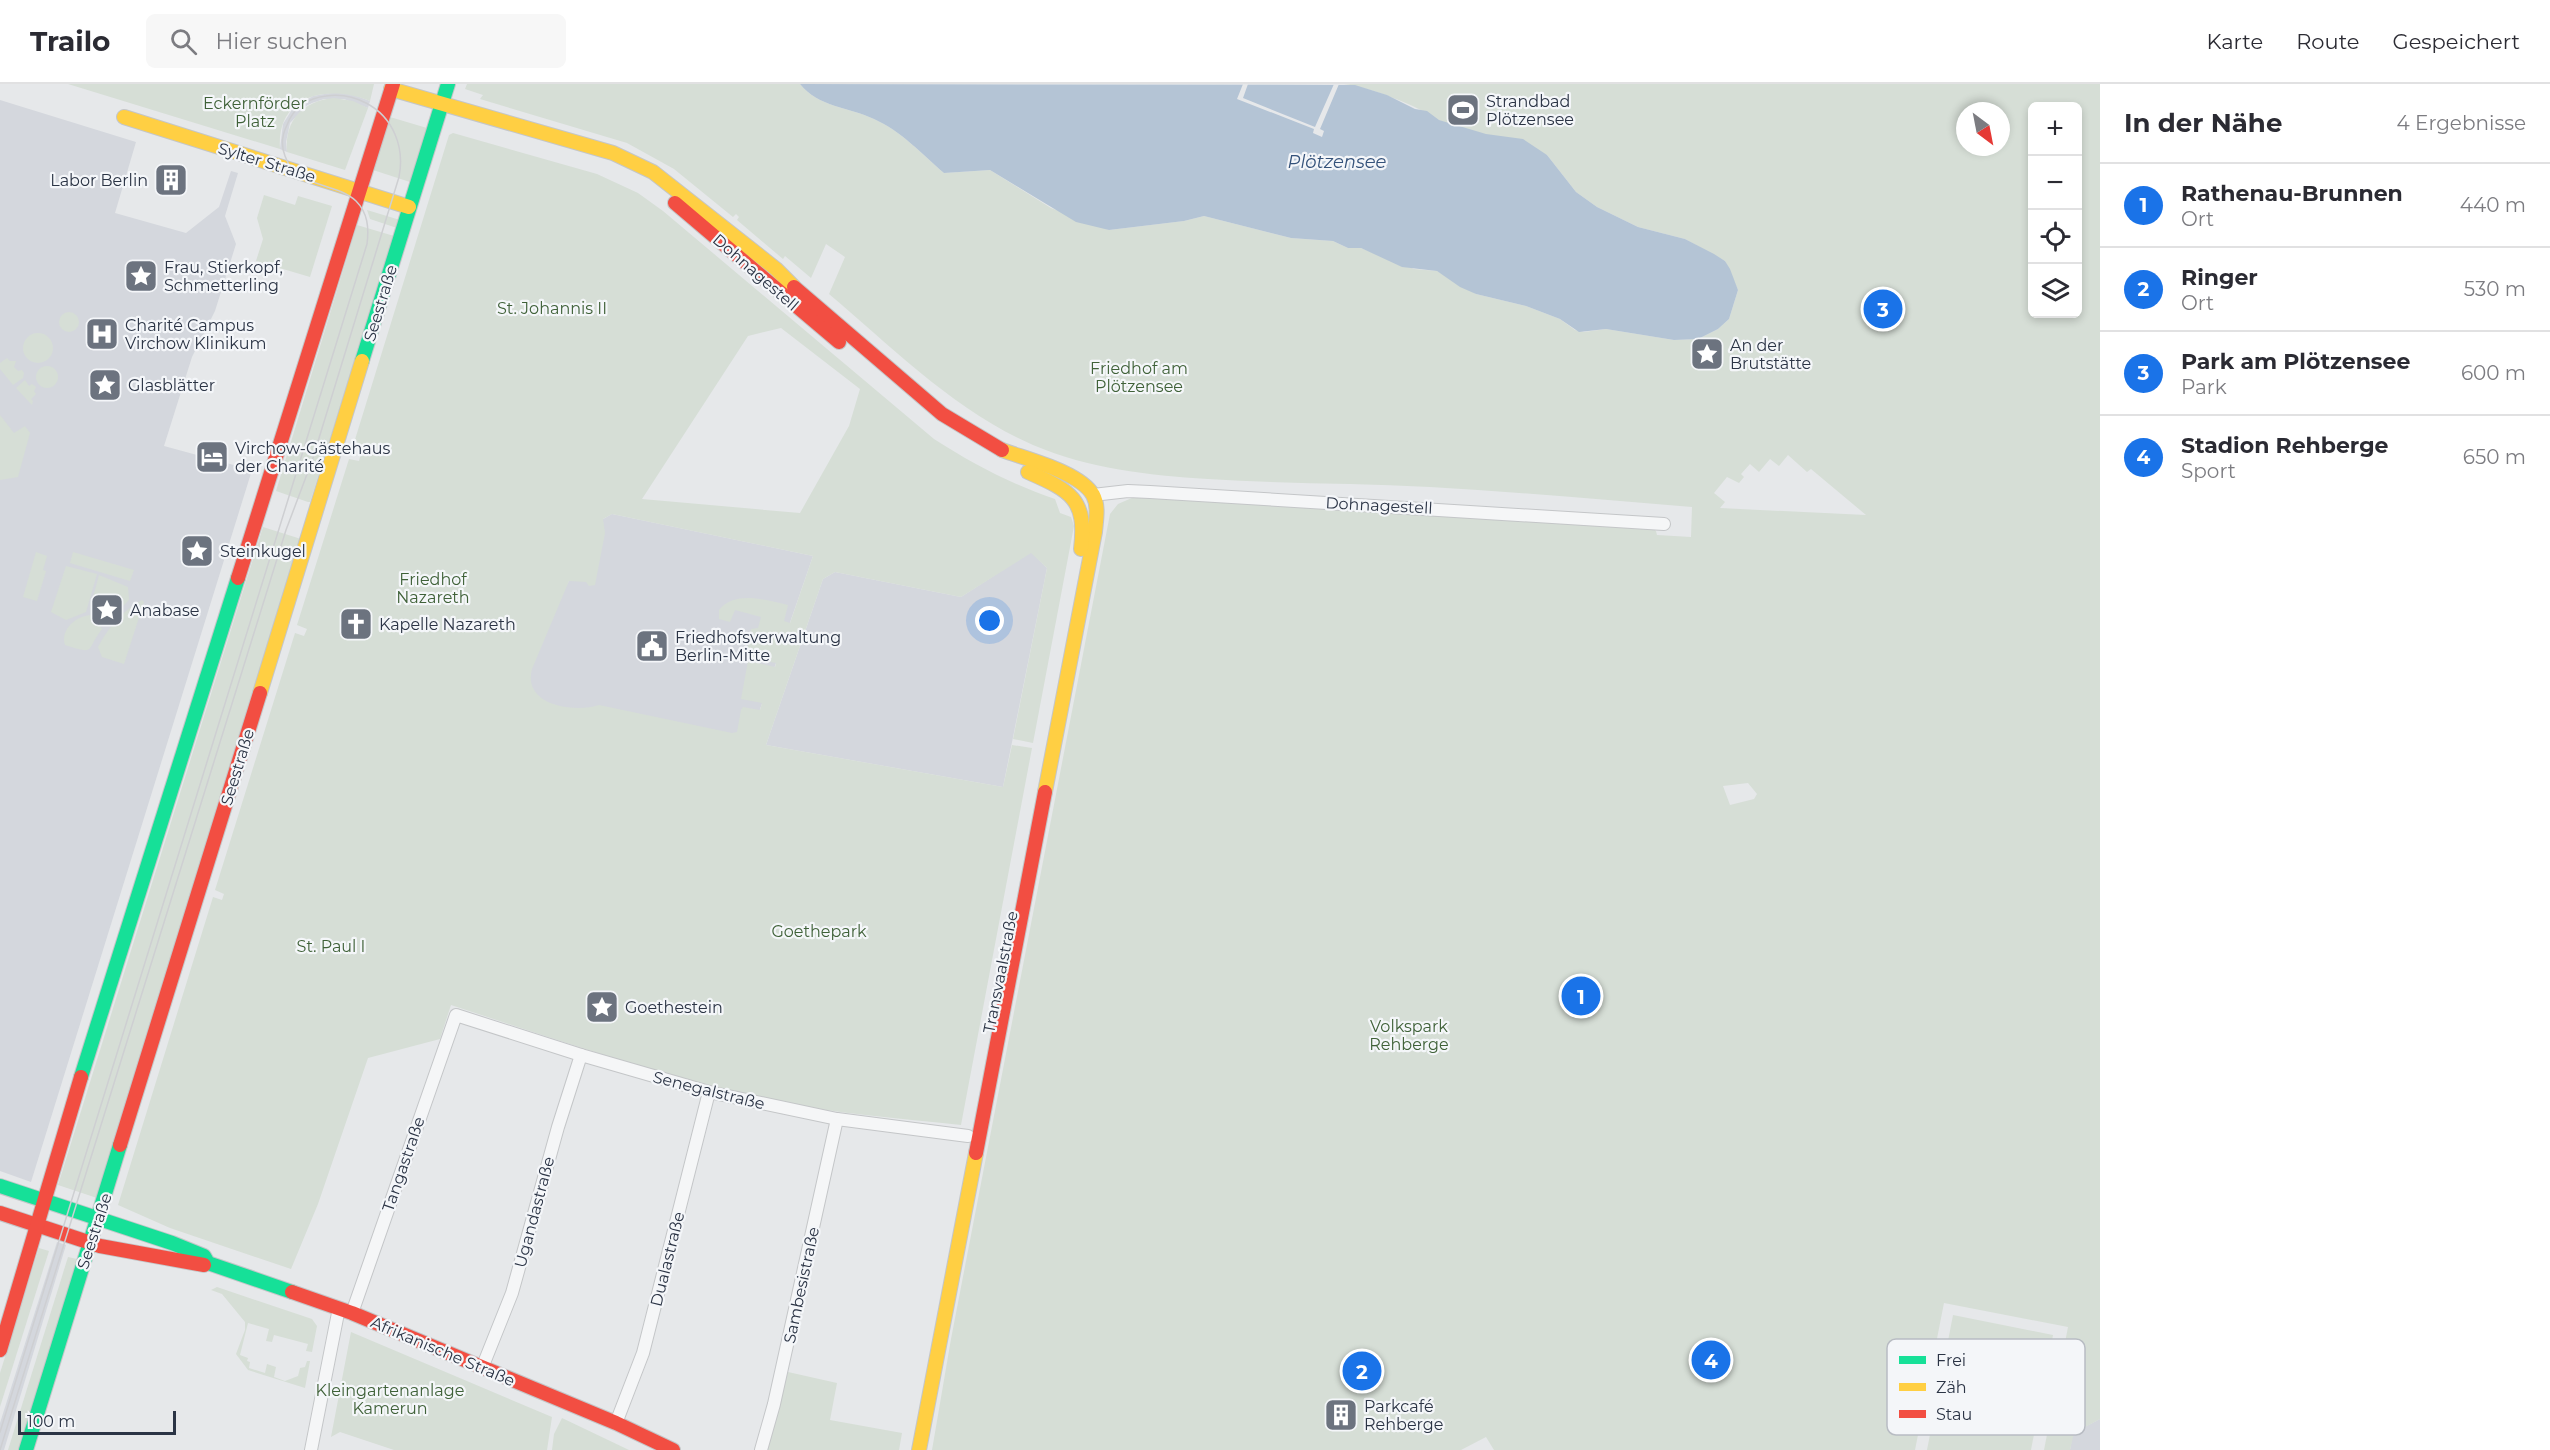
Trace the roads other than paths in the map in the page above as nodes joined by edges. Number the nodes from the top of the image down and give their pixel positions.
1 (448, 84) edge
2 (390, 91) edge
3 (440, 109) junction
4 (124, 117) dead end
5 (358, 191) junction
6 (409, 207) junction
7 (1093, 495) junction
8 (1078, 501) junction
9 (1664, 524) dead end
10 (1037, 808) junction
11 (456, 1015) joint
12 (581, 1055) junction
13 (709, 1092) junction
14 (837, 1119) junction
15 (974, 1137) junction
16 (0, 1186) edge
17 (45, 1200) junction
18 (0, 1214) edge
19 (98, 1218) junction
20 (38, 1226) junction
21 (154, 1238) junction
22 (90, 1243) junction
23 (149, 1254) junction
24 (208, 1263) junction
25 (339, 1308) junction
26 (352, 1313) junction
27 (0, 1350) edge
28 (932, 1355) junction
29 (482, 1368) junction
30 (616, 1423) junction
31 (26, 1450) edge
32 (311, 1450) edge
33 (673, 1450) edge
34 (760, 1450) edge
35 (908, 1450) edge
36 (919, 1450) edge

1 - 3 street, Seestraße
2 - 3 street, Dohnagestell
2 - 5 street
3 - 6 street, Seestraße
3 - 7 street, Dohnagestell
3 - 8 street, Dohnagestell
4 - 5 street, Sylter Straße
5 - 6 street, Sylter Straße
5 - 17 street
6 - 19 street, Seestraße
7 - 8 street, Dohnagestell
7 - 9 street, Dohnagestell
7 - 10 street, Transvaalstraße
8 - 10 street, Transvaalstraße
10 - 15 street, Transvaalstraße
11 - 12 street, Senegalstraße
11 - 26 street, Tangastraße
12 - 13 street, Senegalstraße
12 - 29 street, Ugandastraße
13 - 14 street, Senegalstraße
13 - 30 street, Dualastraße
14 - 15 street, Senegalstraße
14 - 34 street, Sambesistraße
15 - 28 street, Transvaalstraße
16 - 17 street, Afrikanische Straße
17 - 19 street, Afrikanische Straße
17 - 20 street
18 - 20 street, Afrikanische Straße
19 - 21 street, Afrikanische Straße
19 - 22 street, Seestraße
20 - 22 street, Afrikanische Straße
20 - 27 street
21 - 23 street
21 - 24 street, Afrikanische Straße
22 - 23 street, Afrikanische Straße
22 - 31 street, Seestraße
23 - 24 street, Afrikanische Straße
24 - 25 street, Afrikanische Straße
25 - 26 street, Afrikanische Straße
25 - 32 street
26 - 29 street, Afrikanische Straße
28 - 35 street, Transvaalstraße
28 - 36 street, Transvaalstraße
29 - 30 street, Afrikanische Straße
30 - 33 street, Afrikanische Straße

